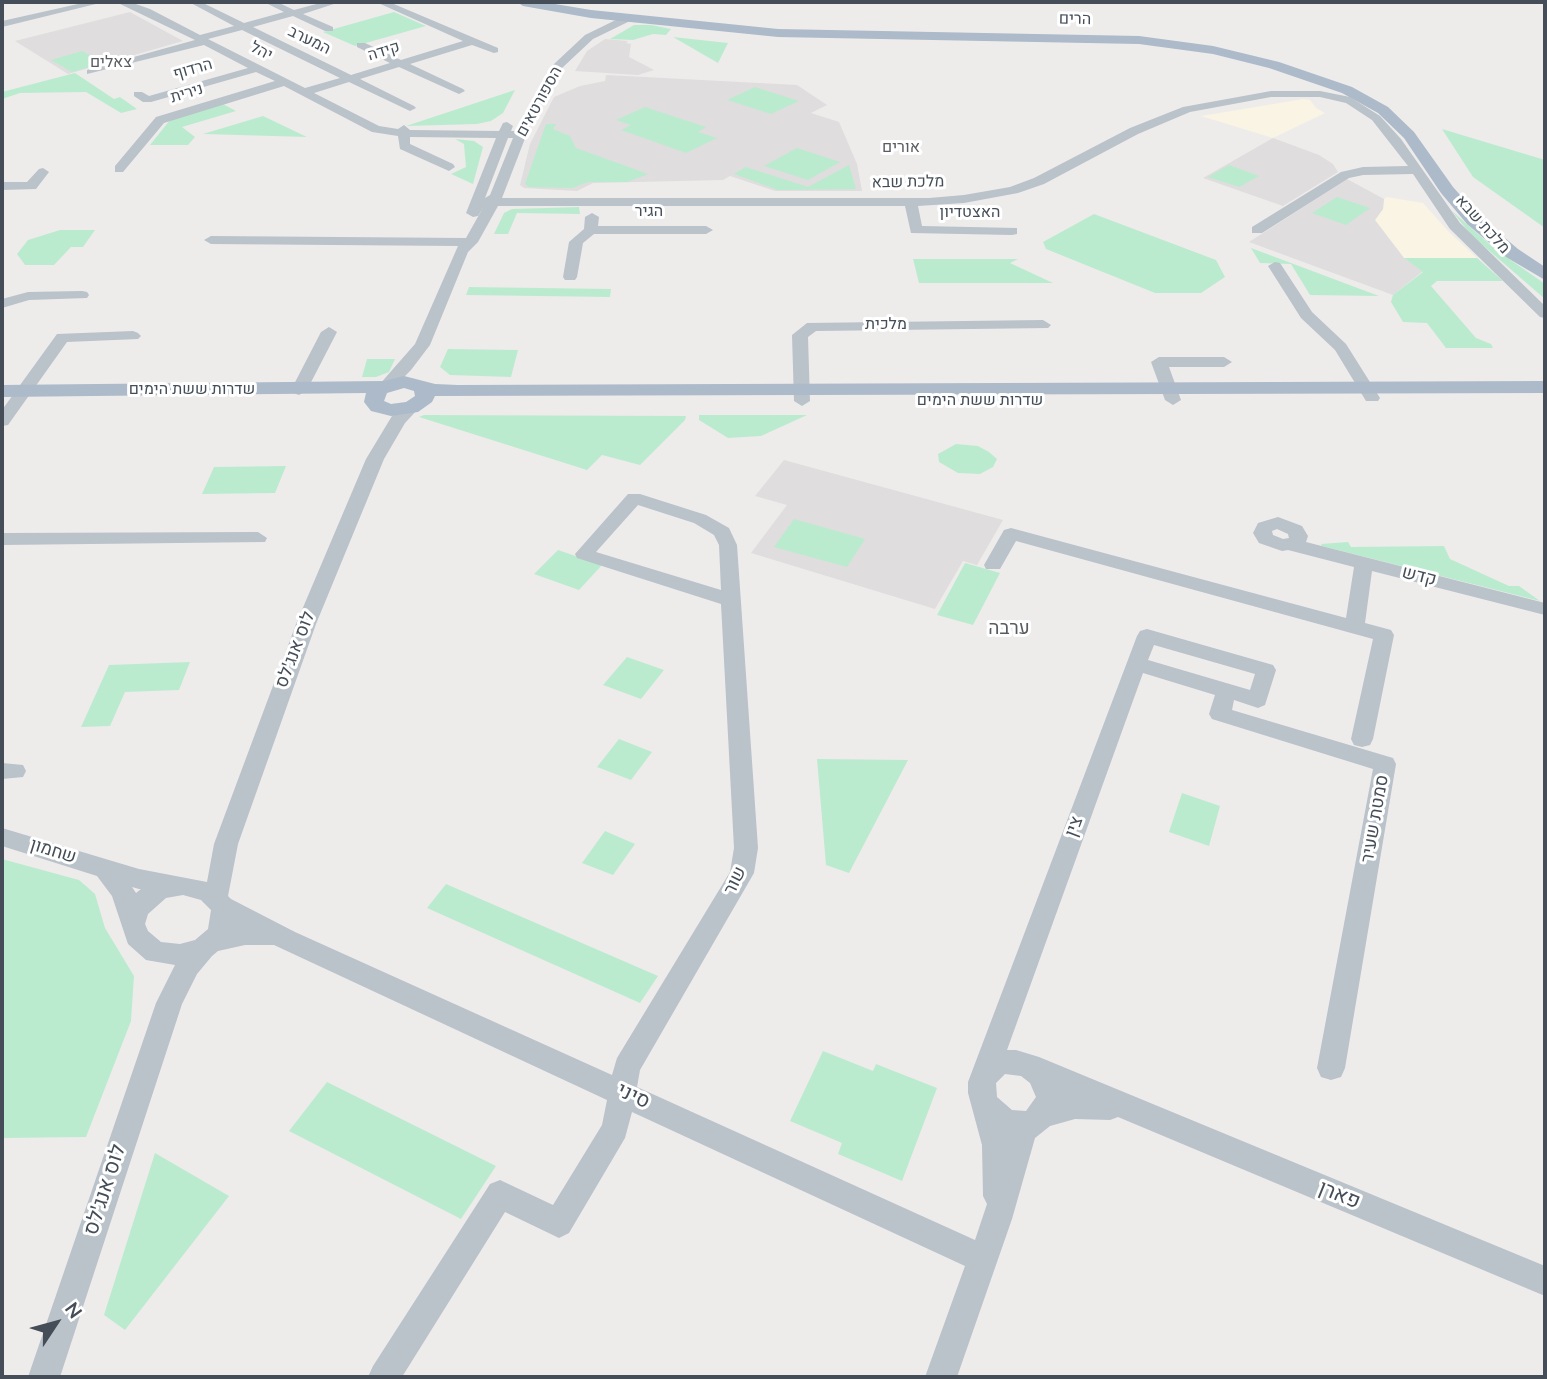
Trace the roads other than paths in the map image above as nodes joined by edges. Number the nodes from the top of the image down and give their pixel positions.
1 (50, 2) edge
2 (88, 2) edge
3 (99, 2) edge
4 (121, 2) edge
5 (136, 2) edge
6 (194, 2) edge
7 (269, 2) edge
8 (335, 2) edge
9 (381, 2) edge
10 (523, 2) edge
11 (63, 9) junction
12 (146, 11) junction
13 (293, 13) junction
14 (622, 17) junction
15 (593, 20) junction
16 (2, 24) edge
17 (243, 26) junction
18 (329, 30) dead end
19 (202, 39) junction
20 (472, 41) junction
21 (565, 42) dead end
22 (361, 45) dead end
23 (494, 50) dead end
24 (400, 63) junction
25 (258, 68) junction
26 (91, 72) dead end
27 (350, 79) junction
28 (285, 82) junction
29 (458, 91) dead end
30 (305, 92) junction
31 (138, 94) dead end
32 (410, 107) dead end
33 (468, 130) junction
34 (403, 131) junction
35 (504, 132) junction
36 (521, 133) junction
37 (449, 167) dead end
38 (119, 169) dead end
39 (1416, 170) junction
40 (43, 172) dead end
41 (2, 186) edge
42 (487, 199) junction
43 (595, 201) junction
44 (911, 202) junction
45 (592, 230) junction
46 (706, 230) dead end
47 (1257, 230) dead end
48 (1012, 231) dead end
49 (211, 240) dead end
50 (465, 245) junction
51 (1275, 266) dead end
52 (1545, 275) edge
53 (570, 276) dead end
54 (82, 295) dead end
55 (34, 296) junction
56 (2, 304) edge
57 (2, 311) edge
58 (1545, 314) edge
59 (1043, 326) dead end
60 (329, 332) dead end
61 (134, 336) dead end
62 (422, 345) junction
63 (1224, 362) dead end
64 (1545, 387) edge
65 (299, 390) junction
66 (1369, 392) junction
67 (1170, 393) junction
68 (802, 395) junction
69 (381, 396) junction
70 (418, 397) junction
71 (1545, 398) edge
72 (8, 402) edge
73 (375, 459) junction
74 (258, 538) dead end
75 (2, 539) edge
76 (1293, 545) dead end
77 (1364, 563) junction
78 (993, 565) dead end
79 (732, 600) junction
80 (1545, 609) edge
81 (1354, 627) junction
82 (1136, 664) junction
83 (1226, 691) junction
84 (1362, 739) dead end
85 (2, 837) edge
86 (226, 844) junction
87 (105, 868) junction
88 (178, 886) junction
89 (219, 902) junction
90 (133, 924) junction
91 (282, 936) junction
92 (208, 945) junction
93 (155, 952) junction
94 (169, 1003) junction
95 (1004, 1018) junction
96 (1029, 1066) junction
97 (1331, 1068) dead end
98 (985, 1089) junction
99 (624, 1093) junction
100 (1133, 1111) junction
101 (1039, 1118) junction
102 (997, 1219) junction
103 (983, 1258) junction
104 (1545, 1281) edge
105 (44, 1377) edge
106 (384, 1377) edge
107 (941, 1377) edge

1 - 11 street
2 - 11 street
3 - 11 street
4 - 12 street, יהל
5 - 12 street, יהל
6 - 17 street, המערב
7 - 13 street
8 - 13 street
9 - 20 street
10 - 15 main road, הרים
11 - 16 street
12 - 19 street, יהל
13 - 17 street
13 - 18 street
14 - 15 main road, הרים
14 - 36 street, הספורטאים
14 - 52 main road, הרים
15 - 21 street, הספורטאים
17 - 19 street
17 - 27 street, המערב
19 - 25 street, יהל
19 - 26 street
20 - 23 street
20 - 24 street, קידה
22 - 24 street
24 - 27 street, קידה
24 - 29 street
25 - 28 street, יהל
25 - 31 street, הרדוף
27 - 30 street, קידה
27 - 32 street, המערב
28 - 30 street, יהל
28 - 38 street, נירית
30 - 34 street, יהל
33 - 34 street, יהל
33 - 35 street, יהל
33 - 35 street, הספורטאים
34 - 35 street, יהל
34 - 37 street
35 - 36 street, יהל
35 - 42 street, הספורטאים
36 - 42 street, הספורטאים
39 - 44 street, מלכת שבא
39 - 47 street
39 - 58 street, מלכת שבא
40 - 41 street
42 - 43 street, מלכת שבא
42 - 50 street, הספורטאים
43 - 44 street, מלכת שבא
43 - 45 street
44 - 48 street, האצטדיון
45 - 46 street, הגיר
45 - 53 street
49 - 50 street
50 - 62 street, הספורטאים
51 - 66 street
54 - 55 street
55 - 56 street
55 - 57 street
59 - 68 street, מלכית
60 - 65 street
61 - 72 street
62 - 69 street, הספורטאים
62 - 70 street, הספורטאים
63 - 67 street
64 - 66 main road, שדרות ששת הימים
65 - 69 main road, שדרות ששת הימים
65 - 72 main road, שדרות ששת הימים
66 - 67 main road, שדרות ששת הימים
66 - 71 main road, שדרות ששת הימים
67 - 68 main road, שדרות ששת הימים
68 - 70 main road, שדרות ששת הימים
69 - 70 main road, שדרות ששת הימים
69 - 72 main road, שדרות ששת הימים
69 - 73 street, לוס אנג'לס
70 - 73 street, לוס אנג'לס
73 - 86 street, לוס אנג'לס
74 - 75 street
76 - 77 street, קדש
77 - 80 street, קדש
77 - 81 street
78 - 81 street
79 - 79 street, שור
79 - 99 street, שור
81 - 84 street
82 - 83 street
82 - 83 street, צין
82 - 95 street, צין
83 - 97 street, סמטת שעיר
85 - 87 street, שחמון
86 - 88 street, לוס אנג'לס
86 - 89 street, לוס אנג'לס
87 - 88 street, שחמון
87 - 90 street
88 - 89 street
88 - 90 street
89 - 91 street, סיני
89 - 92 street
90 - 93 street
91 - 92 street, סיני
91 - 99 street, סיני
92 - 93 street
92 - 94 street, לוס אנג'לס
93 - 94 street, לוס אנג'לס
94 - 105 street, לוס אנג'לס
95 - 96 street
95 - 98 street, צין
96 - 98 street
96 - 100 street, פארן
96 - 101 street
98 - 101 street
98 - 102 street
99 - 103 street, סיני
99 - 106 street, שור
100 - 101 street, פארן
100 - 104 street, פארן
101 - 102 street
102 - 103 street
103 - 107 street

